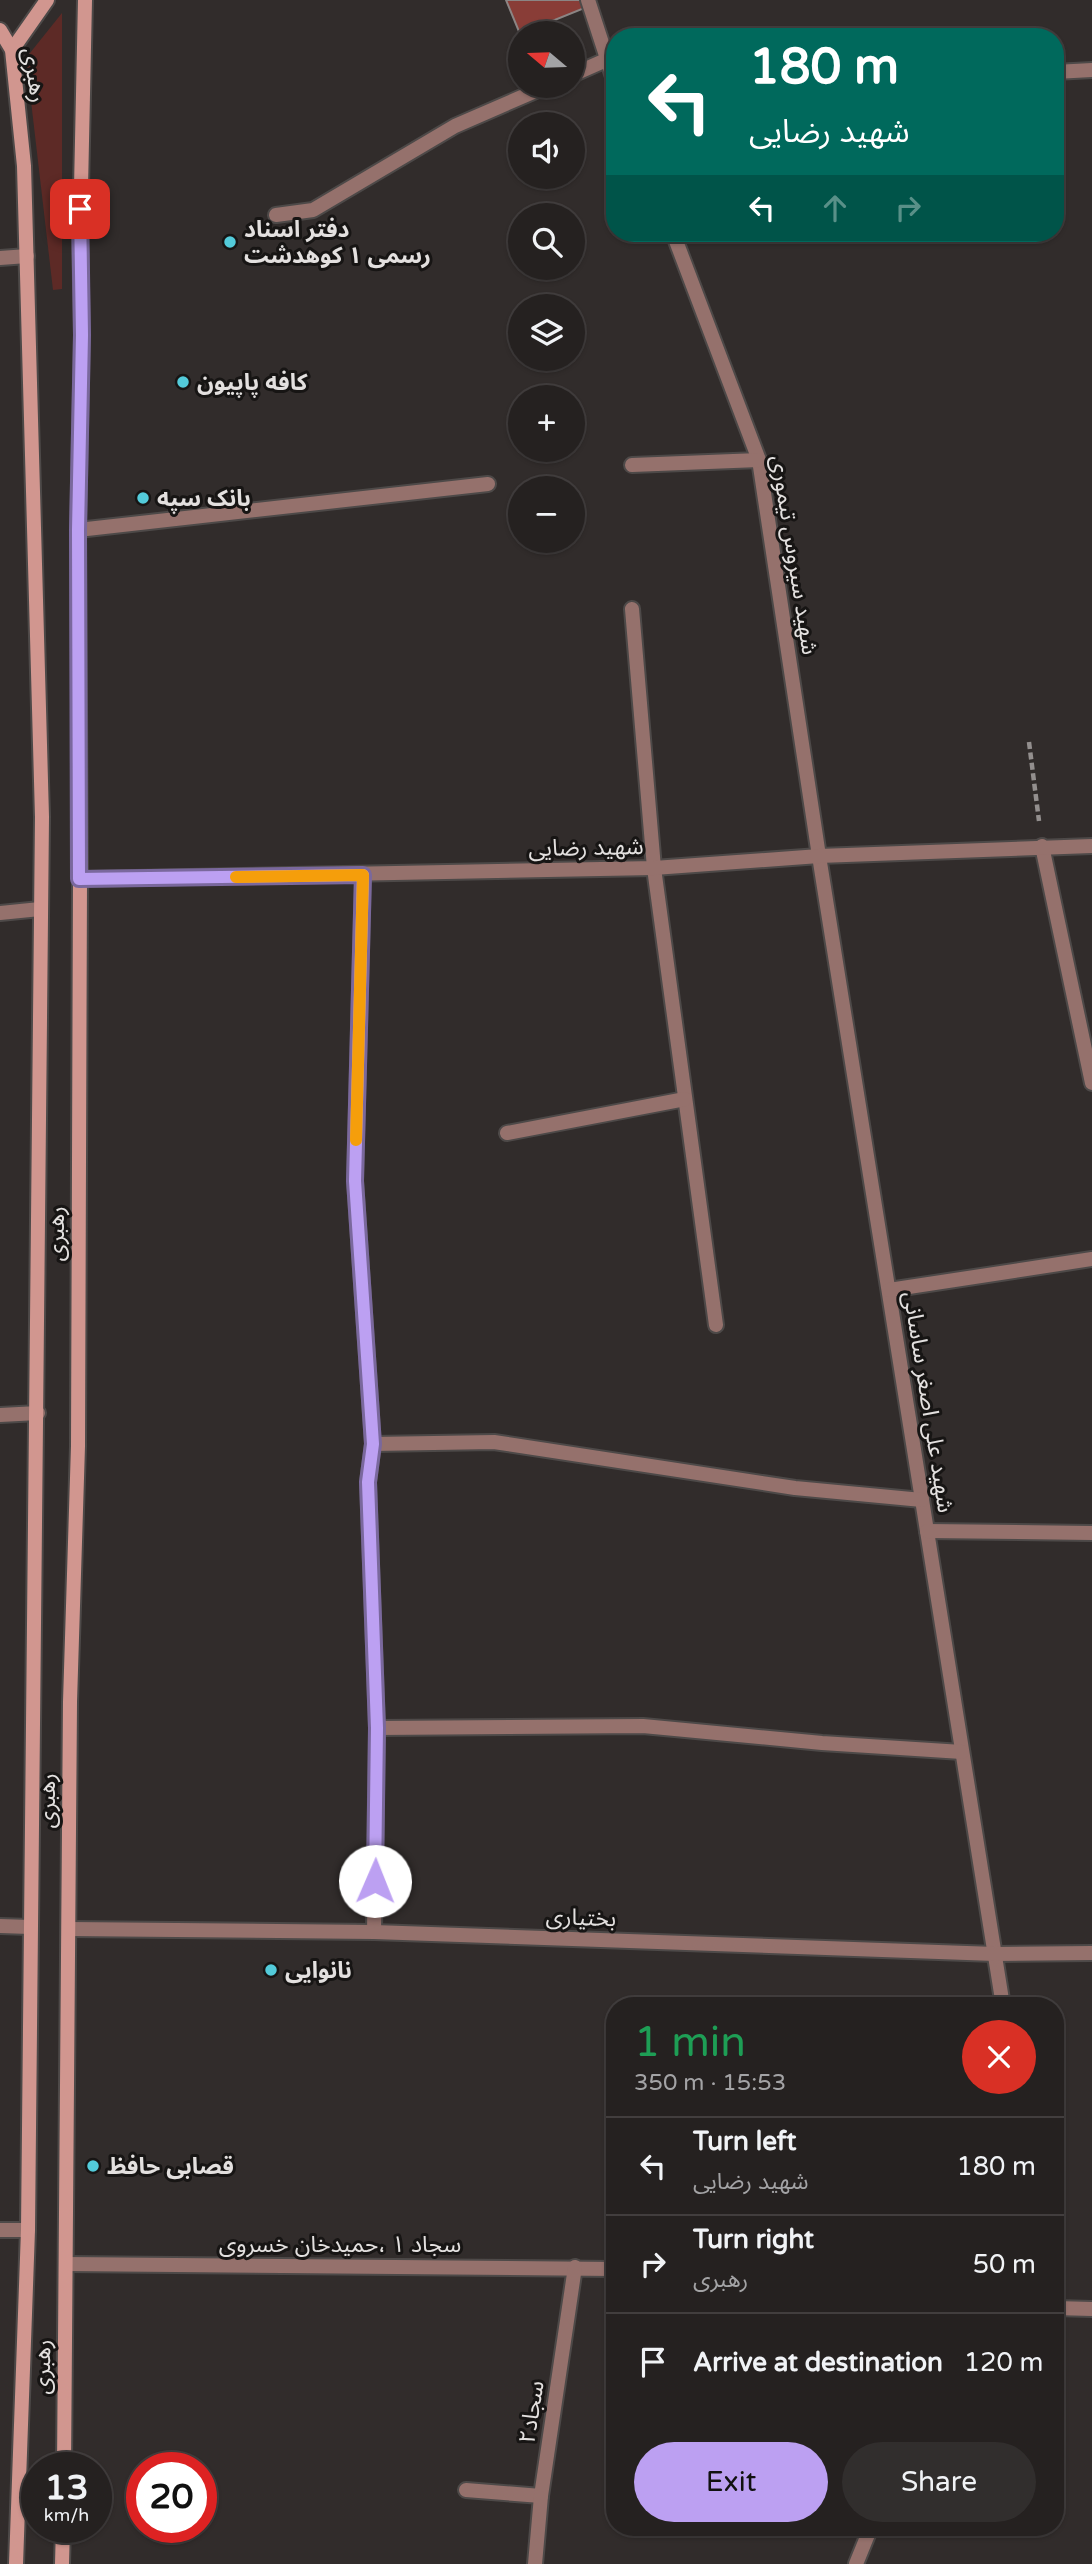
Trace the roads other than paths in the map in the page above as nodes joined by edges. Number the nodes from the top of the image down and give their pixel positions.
1 (47, 0) edge
2 (85, 0) edge
3 (588, 0) edge
4 (0, 30) edge
5 (12, 50) junction
6 (606, 60) joint
7 (585, 69) edge
8 (1092, 70) edge
9 (1064, 72) edge
10 (519, 98) edge
11 (276, 215) dead end
12 (676, 242) edge
13 (27, 256) junction
14 (0, 258) edge
15 (759, 460) junction
16 (632, 465) dead end
17 (488, 484) dead end
18 (78, 530) junction
19 (632, 609) dead end
20 (1042, 846) junction
21 (1092, 846) edge
22 (818, 856) junction
23 (654, 868) junction
24 (363, 875) junction
25 (79, 879) junction
26 (40, 909) junction
27 (0, 913) edge
28 (1092, 1083) edge
29 (685, 1100) junction
30 (507, 1133) dead end
31 (1092, 1259) edge
32 (888, 1290) junction
33 (716, 1325) dead end
34 (38, 1413) junction
35 (0, 1415) edge
36 (373, 1444) junction
37 (922, 1500) junction
38 (927, 1531) junction
39 (1092, 1533) edge
40 (377, 1728) junction
41 (962, 1752) junction
42 (0, 1926) edge
43 (30, 1927) junction
44 (69, 1929) junction
45 (374, 1932) junction
46 (1092, 1953) edge
47 (995, 1954) junction
48 (1002, 1997) edge
49 (0, 2230) edge
50 (28, 2230) junction
51 (66, 2264) junction
52 (575, 2267) junction
53 (606, 2269) edge
54 (1064, 2308) edge
55 (1092, 2309) edge
56 (64, 2452) edge
57 (467, 2490) dead end
58 (541, 2496) junction
59 (867, 2536) edge
60 (63, 2543) edge
61 (16, 2564) edge
62 (62, 2564) edge
63 (535, 2564) edge
64 (856, 2564) edge

1 - 5 main road
2 - 18 main road, رهبری
3 - 6 street
4 - 5 main road, رهبری
5 - 13 main road, رهبری
6 - 7 street
8 - 9 street
10 - 11 street
12 - 15 street, شهید سیروس تیموری
13 - 14 street
13 - 26 main road, رهبری
15 - 16 street
15 - 22 street, شهید سیروس تیموری
17 - 18 street
18 - 25 main road, رهبری
19 - 23 street
20 - 21 street, شهید رضایی
20 - 22 street, شهید رضایی
20 - 28 street
22 - 23 street, شهید رضایی
22 - 32 street, شهید علی اصغر ساسانی
23 - 24 street, شهید رضایی
23 - 29 street
24 - 25 street, شهید رضایی
24 - 36 street
25 - 44 main road, رهبری
26 - 27 street
26 - 34 main road, رهبری
29 - 30 street
29 - 33 street
31 - 32 street
32 - 37 street, شهید علی اصغر ساسانی
34 - 35 street
34 - 43 main road, رهبری
36 - 37 street
36 - 40 street
37 - 38 street, شهید علی اصغر ساسانی
38 - 39 street
38 - 41 street, شهید علی اصغر ساسانی
40 - 41 street
40 - 45 street
41 - 47 street, شهید علی اصغر ساسانی
42 - 43 street
43 - 50 main road, رهبری
44 - 45 street, بختیاری
44 - 51 main road, رهبری
45 - 47 street, بختیاری
46 - 47 street, بختیاری
47 - 48 street, شهید علی اصغر ساسانی
49 - 50 street
50 - 61 main road, رهبری
51 - 52 street, سجاد ۱ ،حمیدخان خسروی
51 - 56 main road, رهبری
52 - 53 street, سجاد ۱ ،حمیدخان خسروی
52 - 58 street, سجاد۲
54 - 55 street
57 - 58 street
58 - 63 street, سجاد۲
59 - 64 street
60 - 62 main road

